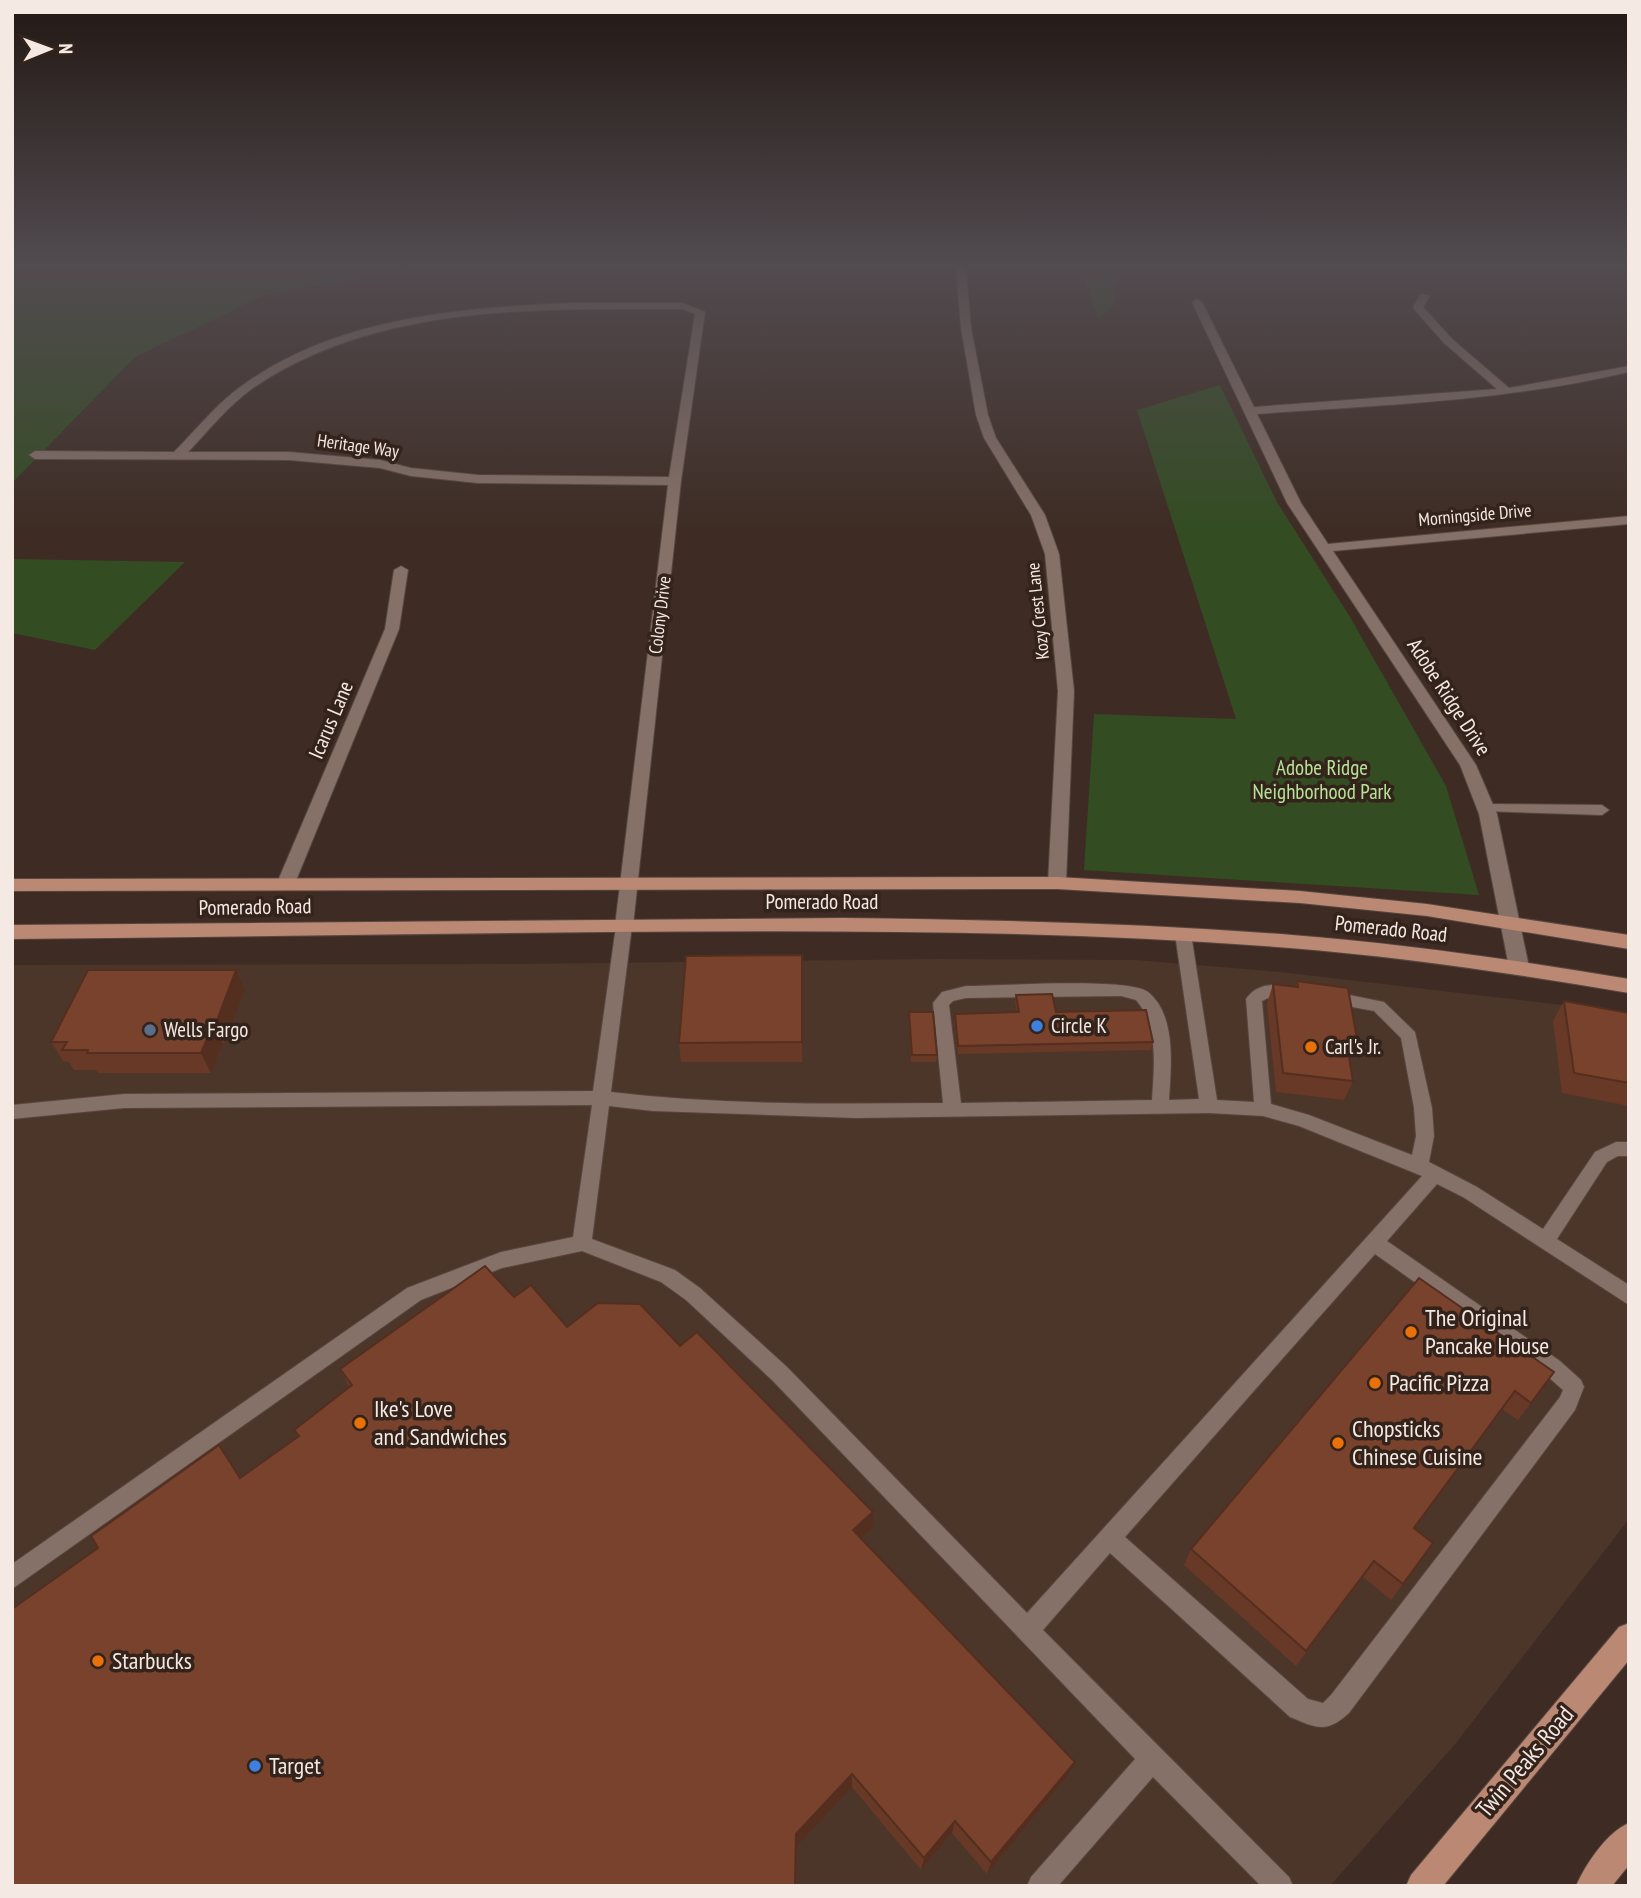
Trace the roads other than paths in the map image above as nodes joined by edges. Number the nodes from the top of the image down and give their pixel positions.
1 (312, 353) edge
2 (694, 353) edge
3 (971, 353) edge
4 (1222, 353) edge
5 (1461, 353) edge
6 (1629, 369) edge
7 (1506, 391) junction
8 (1251, 411) junction
9 (178, 455) junction
10 (35, 456) dead end
11 (676, 481) junction
12 (1629, 520) edge
13 (1324, 548) junction
14 (401, 570) dead end
15 (1486, 808) junction
16 (1602, 810) dead end
17 (629, 882) junction
18 (286, 883) junction
19 (1057, 883) junction
20 (12, 885) edge
21 (1512, 924) junction
22 (624, 926) junction
23 (12, 932) edge
24 (1183, 934) junction
25 (1629, 942) edge
26 (1519, 967) junction
27 (1629, 986) edge
28 (603, 1098) junction
29 (1209, 1106) junction
30 (1160, 1107) junction
31 (1263, 1110) junction
32 (953, 1111) junction
33 (12, 1112) edge
34 (1629, 1149) edge
35 (1427, 1170) junction
36 (1546, 1240) junction
37 (1373, 1242) junction
38 (582, 1243) junction
39 (1629, 1296) edge
40 (1109, 1537) junction
41 (12, 1578) edge
42 (1027, 1630) junction
43 (1629, 1637) edge
44 (1152, 1759) junction
45 (1629, 1839) edge
46 (1040, 1886) edge
47 (1280, 1886) edge
48 (1422, 1886) edge
49 (1592, 1886) edge

1 - 9 street, Colony Drive
2 - 11 street, Colony Drive
3 - 19 street, Kozy Crest Lane
4 - 8 street, Adobe Ridge Drive
5 - 7 street
6 - 7 street
7 - 8 street
8 - 13 street, Adobe Ridge Drive
9 - 10 street, Heritage Way
9 - 11 street, Heritage Way
11 - 17 street, Colony Drive
12 - 13 street, Morningside Drive
13 - 15 street, Adobe Ridge Drive
14 - 18 street, Icarus Lane
15 - 16 lane
15 - 21 street, Adobe Ridge Drive
17 - 18 main road, Pomerado Road
17 - 19 main road, Pomerado Road
17 - 22 street, Colony Drive
18 - 20 main road, Pomerado Road
19 - 21 main road, Pomerado Road
21 - 25 main road, Pomerado Road
21 - 26 street, Adobe Ridge Drive
22 - 23 main road, Pomerado Road
22 - 24 main road, Pomerado Road
22 - 28 lane
24 - 26 main road, Pomerado Road
24 - 29 lane
26 - 27 main road, Pomerado Road
28 - 32 lane
28 - 33 lane
28 - 38 lane
29 - 30 lane
29 - 31 lane
30 - 32 lane
30 - 32 lane
31 - 35 lane
31 - 35 lane
34 - 36 lane
35 - 36 lane
35 - 37 lane
36 - 39 lane
37 - 40 lane
37 - 40 lane
38 - 41 lane
38 - 42 lane
40 - 42 lane
42 - 44 lane
43 - 48 main road, Twin Peaks Road
44 - 46 lane
44 - 47 lane
45 - 49 main road

